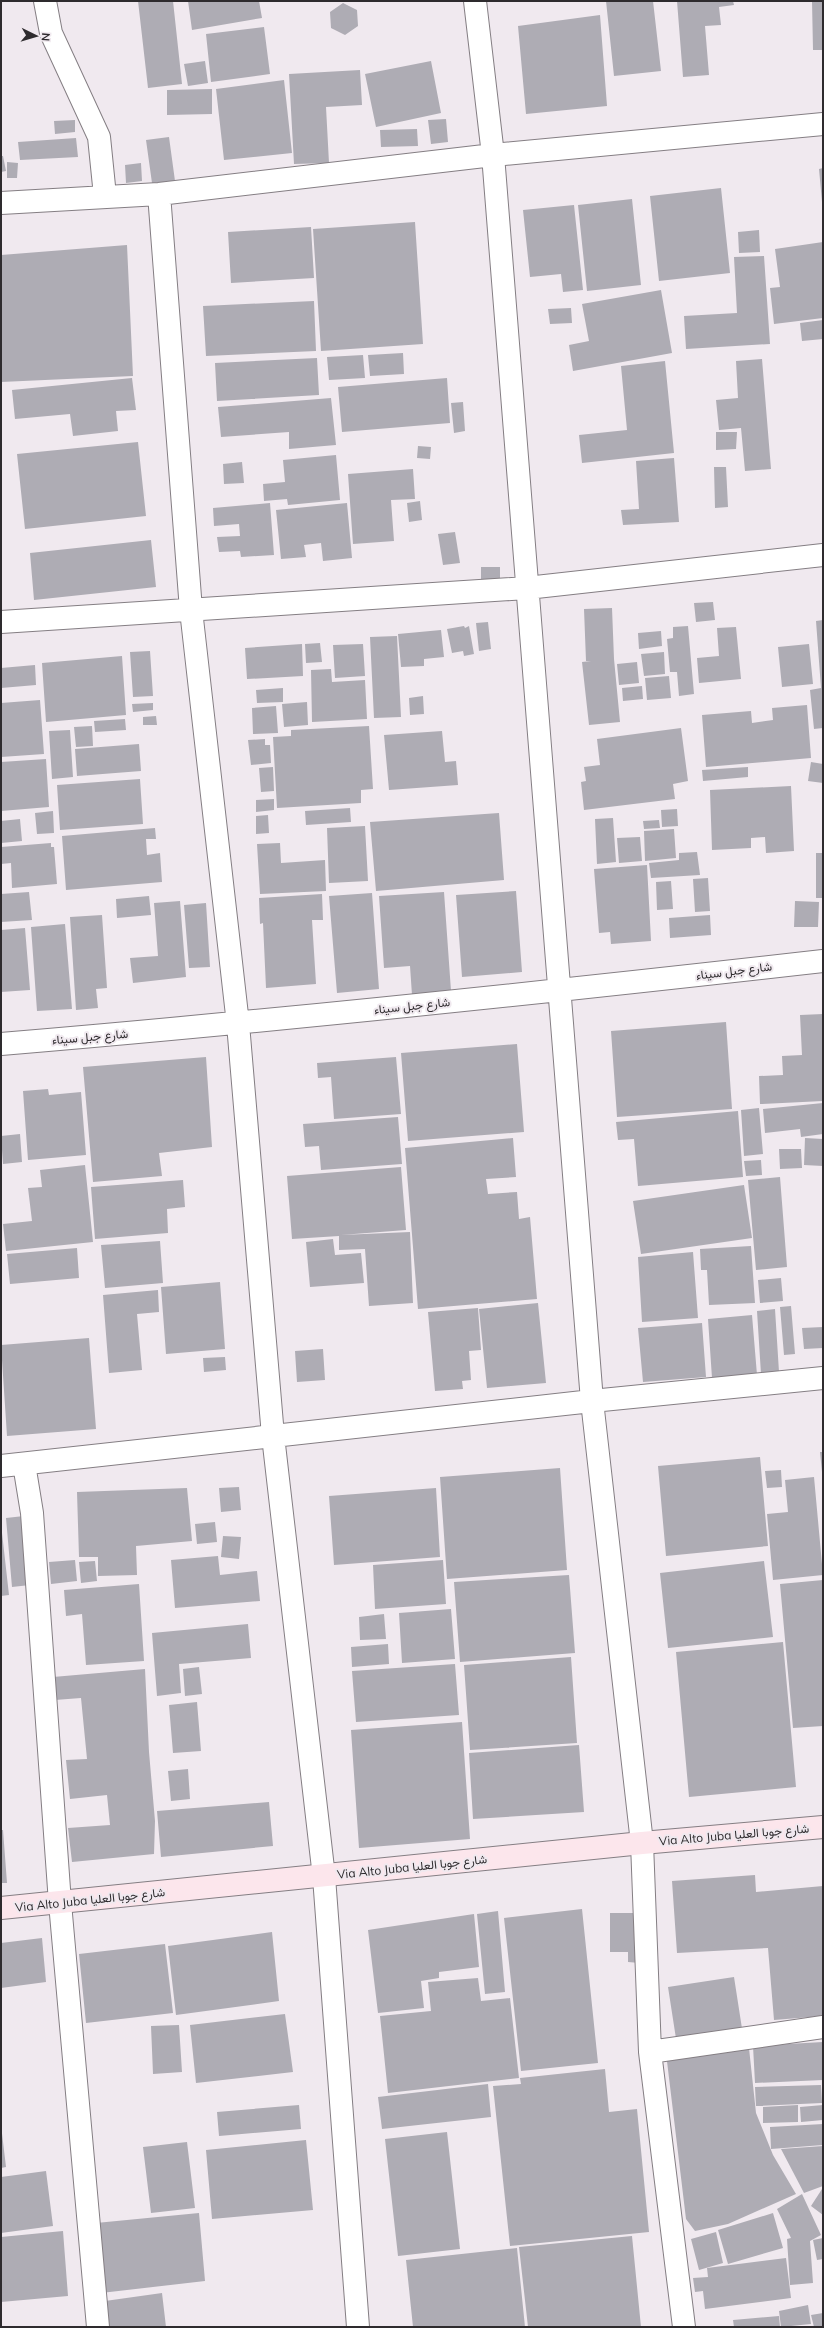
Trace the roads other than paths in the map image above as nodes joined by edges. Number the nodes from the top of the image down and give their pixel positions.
1 (45, 1) edge
2 (475, 1) edge
3 (823, 124) edge
4 (493, 156) junction
5 (159, 194) junction
6 (105, 196) junction
7 (1, 203) edge
8 (823, 556) edge
9 (526, 588) junction
10 (191, 610) junction
11 (1, 622) edge
12 (823, 961) edge
13 (560, 991) junction
14 (238, 1024) junction
15 (1, 1044) edge
16 (823, 1378) edge
17 (592, 1401) junction
18 (273, 1436) junction
19 (24, 1464) junction
20 (1, 1466) edge
21 (823, 1827) edge
22 (642, 1843) junction
23 (324, 1877) junction
24 (60, 1903) junction
25 (1, 1908) edge
26 (823, 2027) edge
27 (650, 2052) junction
28 (98, 2327) edge
29 (358, 2327) edge
30 (684, 2327) edge

1 - 6 street
2 - 4 street
3 - 4 street
4 - 5 street
4 - 9 street
5 - 6 street
5 - 10 street
6 - 7 street
8 - 9 street
9 - 10 street
9 - 13 street
10 - 11 street
10 - 14 street
12 - 13 street, شارع جبل سيناء
13 - 14 street, شارع جبل سيناء
13 - 17 street
14 - 15 street, شارع جبل سيناء
14 - 18 street
16 - 17 street
17 - 18 street
17 - 22 street
18 - 19 street
18 - 23 street
19 - 20 street
19 - 24 street
21 - 22 street, Via Alto Juba شارع جوبا العليا
22 - 23 street, Via Alto Juba شارع جوبا العليا
22 - 27 street
23 - 24 street, Via Alto Juba شارع جوبا العليا
23 - 29 street
24 - 25 street, Via Alto Juba شارع جوبا العليا
24 - 28 street
26 - 27 street
27 - 30 street

